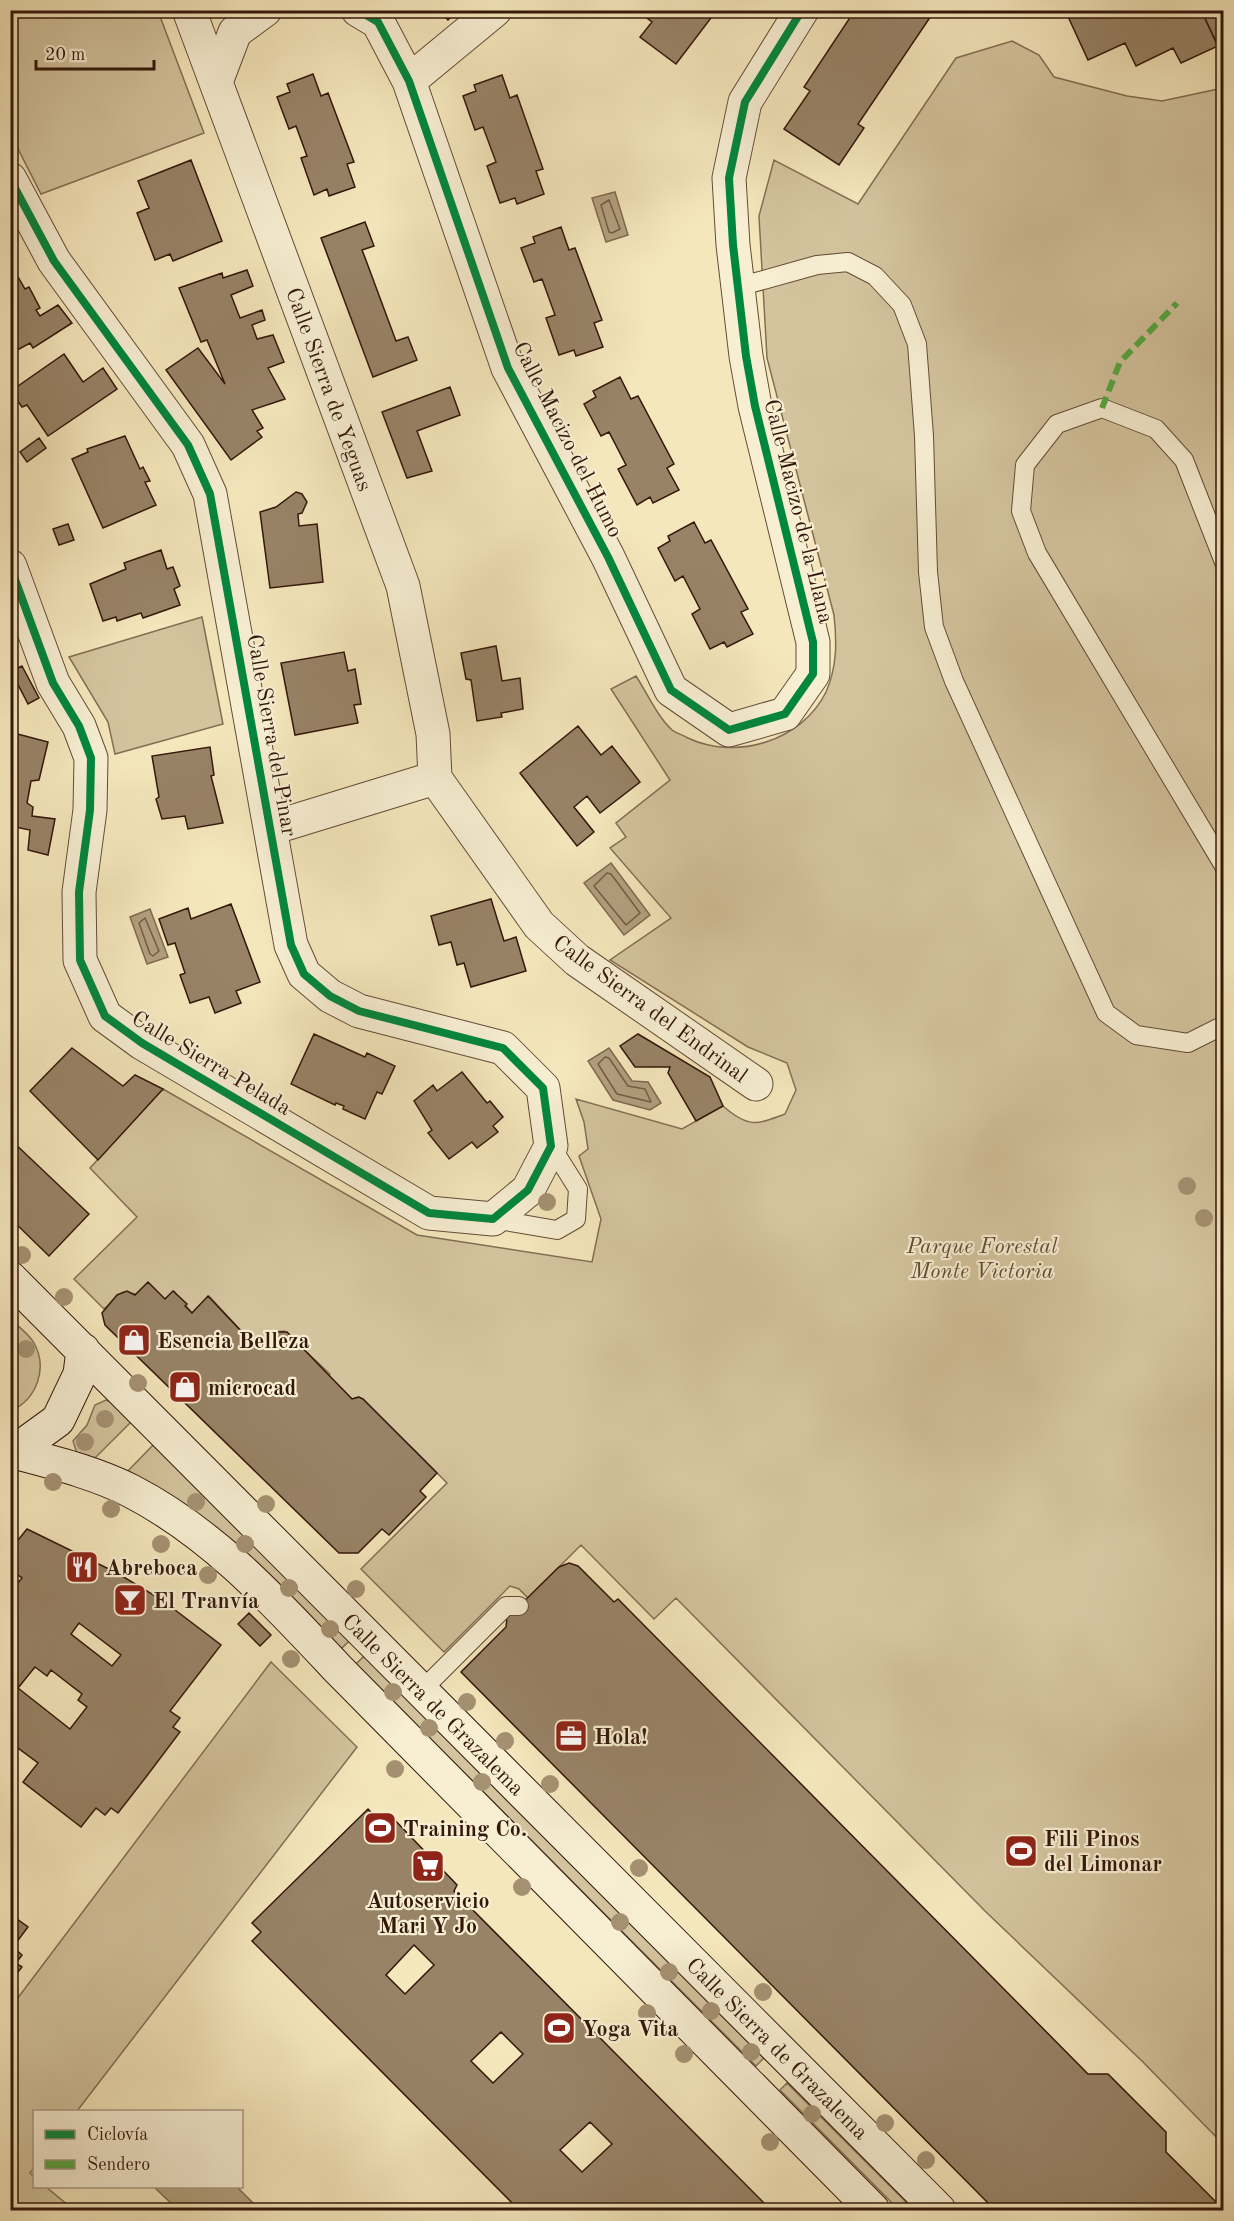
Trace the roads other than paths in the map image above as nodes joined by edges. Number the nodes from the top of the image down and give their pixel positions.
1 (189, 10) edge
2 (265, 10) edge
3 (358, 10) edge
4 (495, 10) edge
5 (802, 10) edge
6 (409, 81) junction
7 (216, 82) junction
8 (10, 179) edge
9 (738, 286) junction
10 (1224, 562) edge
11 (10, 566) edge
12 (729, 730) joint
13 (435, 778) junction
14 (272, 828) junction
15 (1224, 866) edge
16 (1224, 1024) edge
17 (756, 1083) dead end
18 (551, 1146) junction
19 (493, 1219) junction
20 (10, 1278) edge
21 (83, 1350) junction
22 (12, 1451) edge
23 (519, 1606) dead end
24 (421, 1691) junction
25 (873, 2211) edge
26 (939, 2211) edge

1 - 7 street, Calle Sierra de Yeguas
2 - 7 street
3 - 6 street, Calle Macizo del Humo
4 - 6 street
5 - 9 street, Calle Macizo de la Llana
6 - 12 street, Calle Macizo del Humo
7 - 13 street, Calle Sierra de Yeguas
8 - 14 street, Calle Sierra del Pinar
9 - 12 street, Calle Macizo de la Llana
9 - 16 lane
10 - 15 lane
11 - 19 street, Calle Sierra Pelada
13 - 14 street
13 - 17 street, Calle Sierra del Endrinal
14 - 18 street, Calle Sierra del Pinar
18 - 19 street
18 - 19 lane
20 - 21 street, Calle Sierra de Grazalema
21 - 22 street, Calle Sierra de Grazalema
21 - 24 street, Calle Sierra de Grazalema
22 - 25 street, Calle Sierra de Grazalema
23 - 24 lane
24 - 26 street, Calle Sierra de Grazalema

